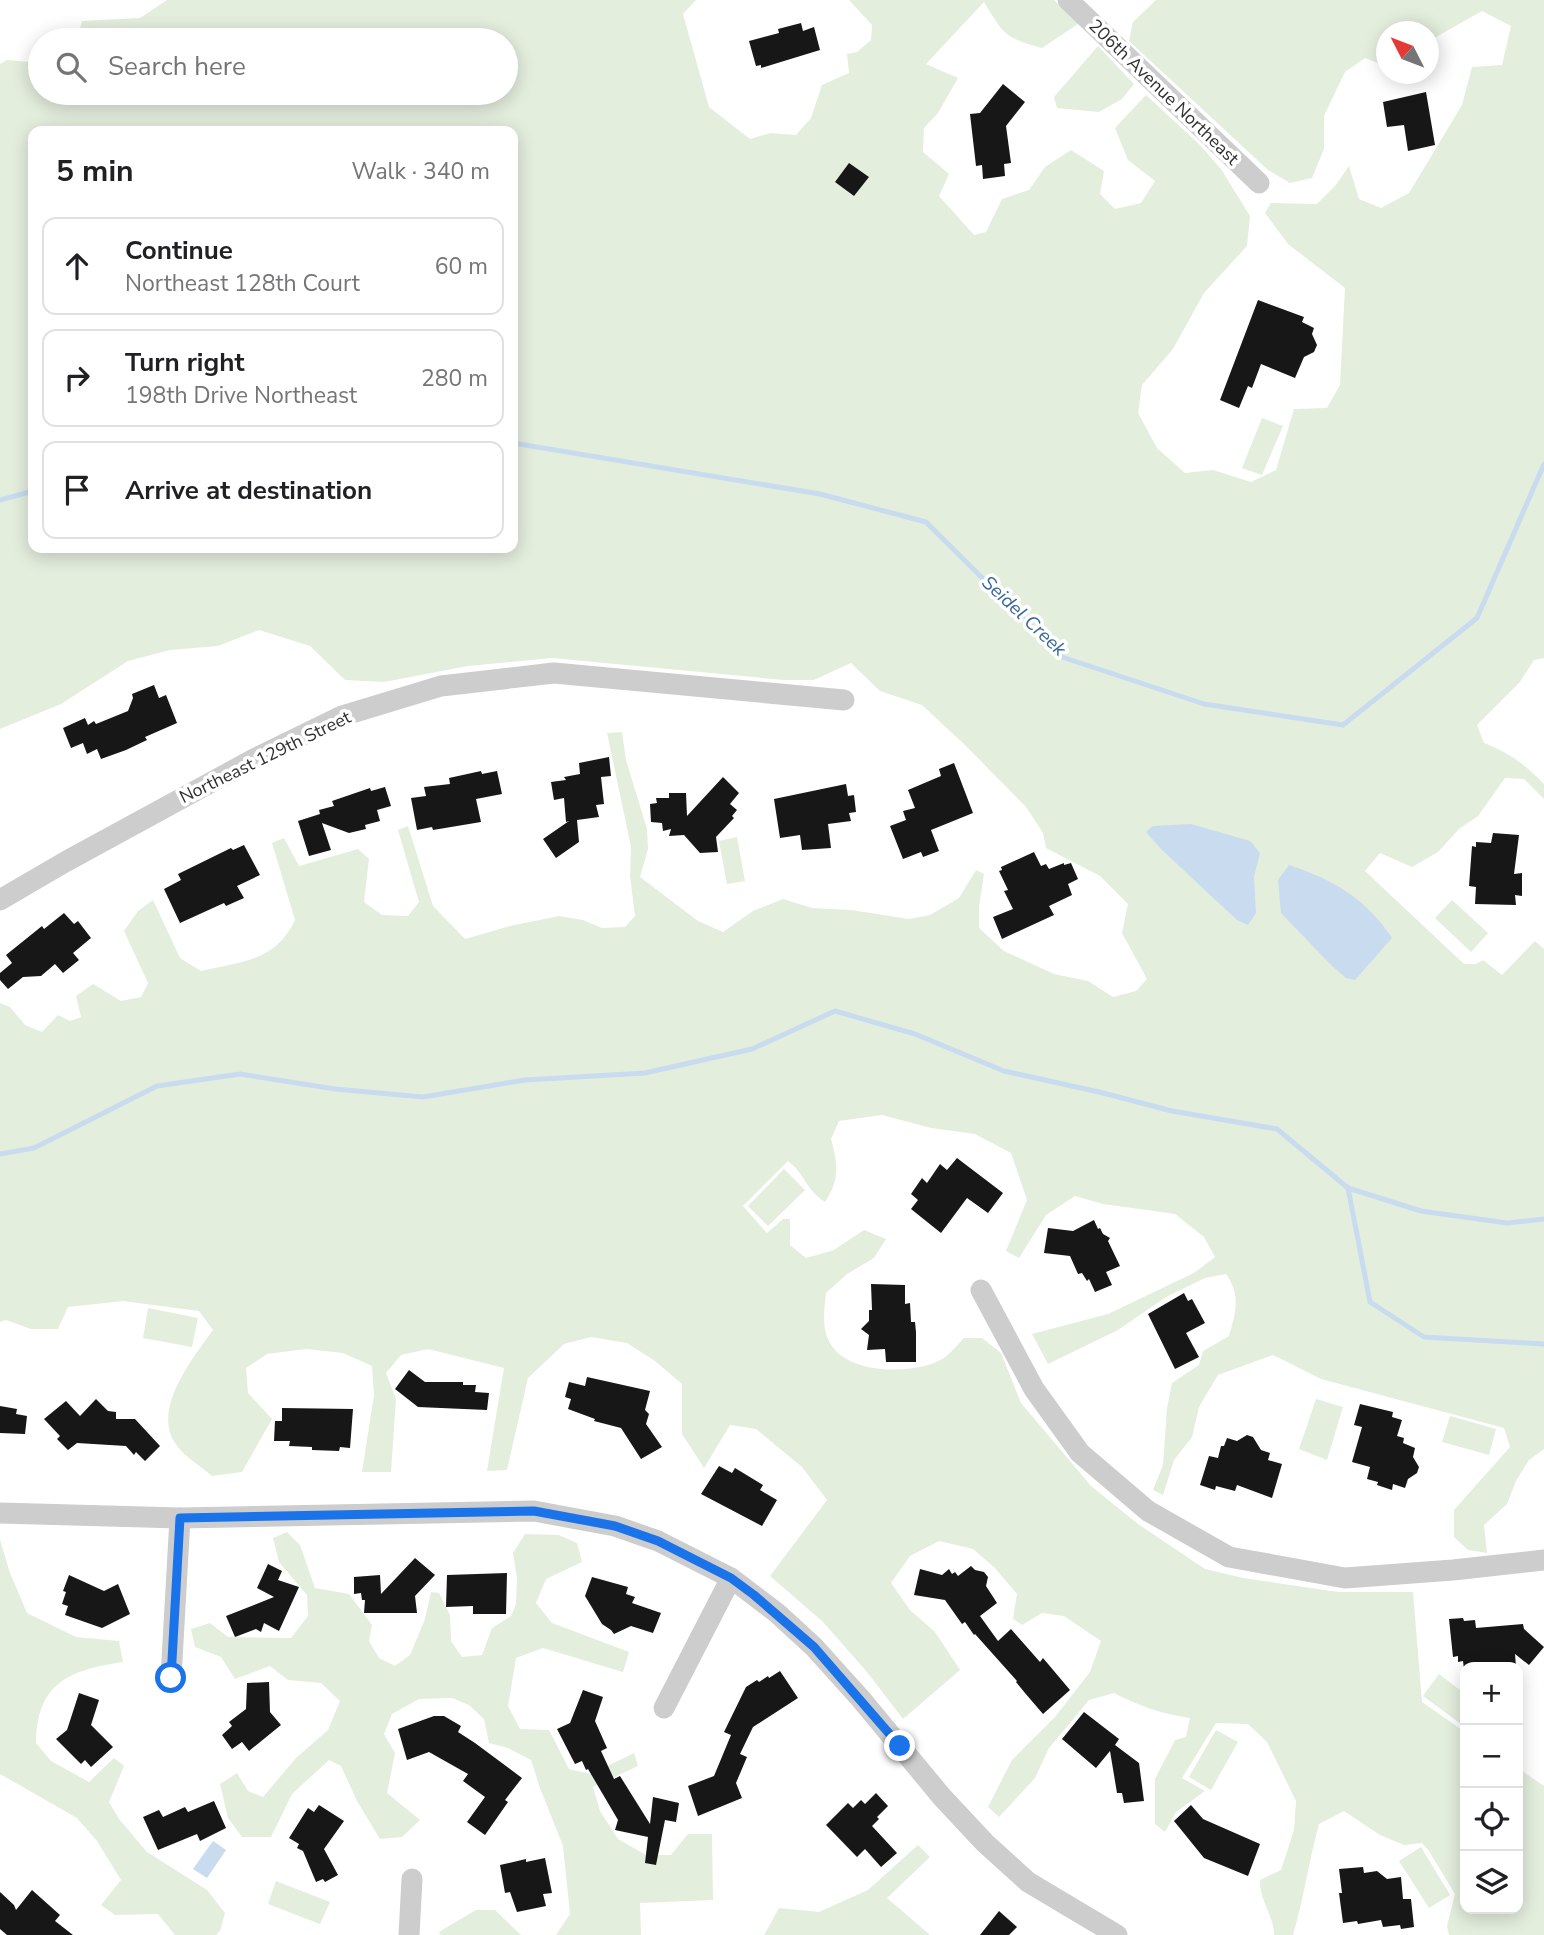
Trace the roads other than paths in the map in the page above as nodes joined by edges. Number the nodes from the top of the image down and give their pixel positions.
1 (1068, 0) edge
2 (1259, 183) dead end
3 (844, 700) dead end
4 (0, 900) edge
5 (981, 1290) dead end
6 (0, 1513) edge
7 (180, 1518) junction
8 (1544, 1560) edge
9 (731, 1578) junction
10 (171, 1678) dead end
11 (664, 1708) dead end
12 (412, 1879) dead end
13 (409, 1935) edge
14 (1116, 1935) edge

1 - 2 street, 206th Avenue Northeast
3 - 4 street, Northeast 129th Street
5 - 8 street
6 - 7 street
7 - 9 street
7 - 10 street
9 - 11 street
9 - 14 street
12 - 13 street

